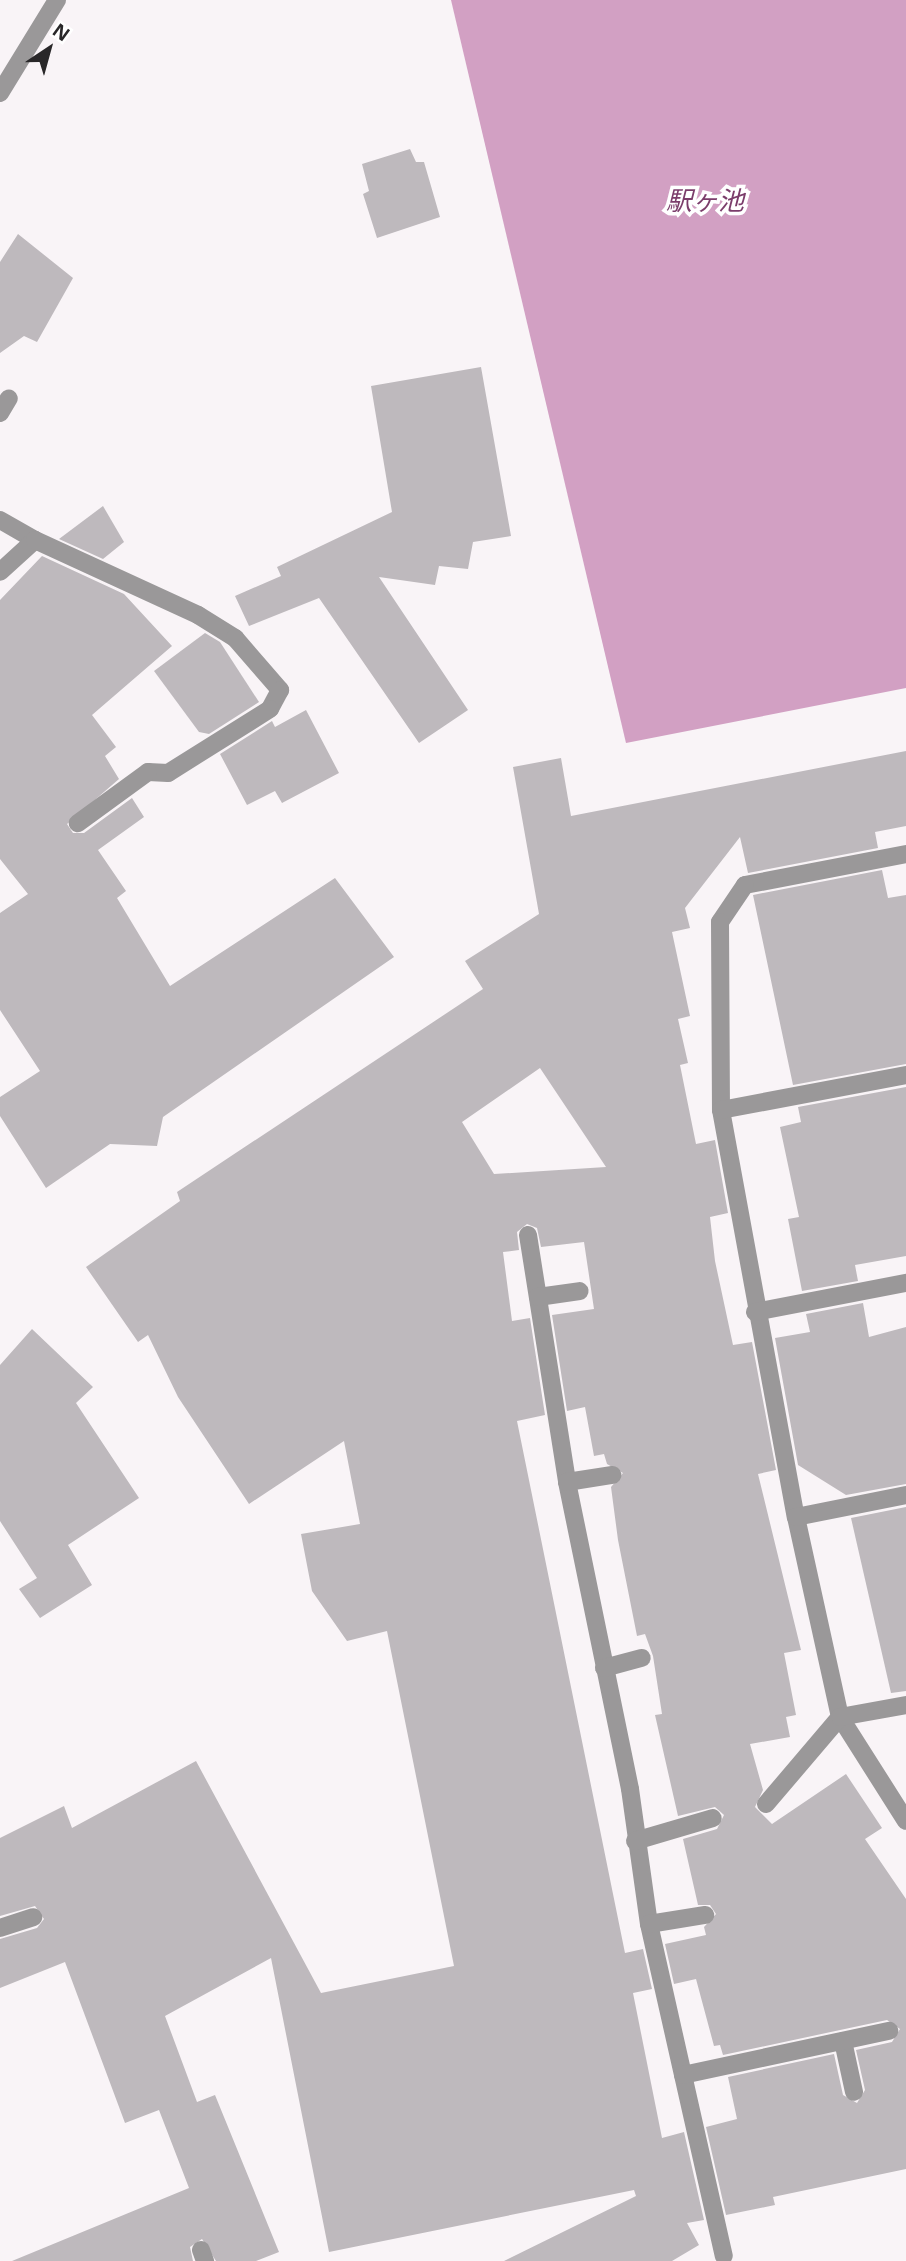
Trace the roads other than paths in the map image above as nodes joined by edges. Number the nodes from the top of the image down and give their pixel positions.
1 (57, 0) edge
2 (0, 93) edge
3 (0, 520) edge
4 (34, 540) junction
5 (0, 572) edge
6 (78, 823) dead end
7 (906, 854) edge
8 (906, 1075) edge
9 (721, 1110) junction
10 (527, 1235) dead end
11 (906, 1283) edge
12 (580, 1291) dead end
13 (538, 1297) junction
14 (755, 1312) junction
15 (611, 1475) dead end
16 (567, 1482) junction
17 (906, 1495) edge
18 (796, 1517) junction
19 (642, 1658) dead end
20 (604, 1668) junction
21 (906, 1704) edge
22 (840, 1717) junction
23 (766, 1804) dead end
24 (713, 1818) dead end
25 (906, 1821) edge
26 (635, 1841) junction
27 (705, 1915) dead end
28 (33, 1917) dead end
29 (649, 1924) junction
30 (0, 1928) edge
31 (889, 2031) dead end
32 (843, 2040) junction
33 (683, 2075) junction
34 (855, 2092) dead end
35 (721, 2259) edge

1 - 2 street
3 - 4 street
4 - 5 street
4 - 6 street
7 - 9 street
8 - 9 street
9 - 14 street
10 - 13 street
11 - 14 street
12 - 13 street
13 - 16 street
14 - 18 street
15 - 16 street
16 - 20 street
17 - 18 street
18 - 22 street
19 - 20 street
20 - 26 street
21 - 22 street
22 - 23 street
22 - 25 street
24 - 26 street
26 - 29 street
27 - 29 street
28 - 30 street
29 - 33 street
31 - 32 street
32 - 33 street
32 - 34 street
33 - 35 street

